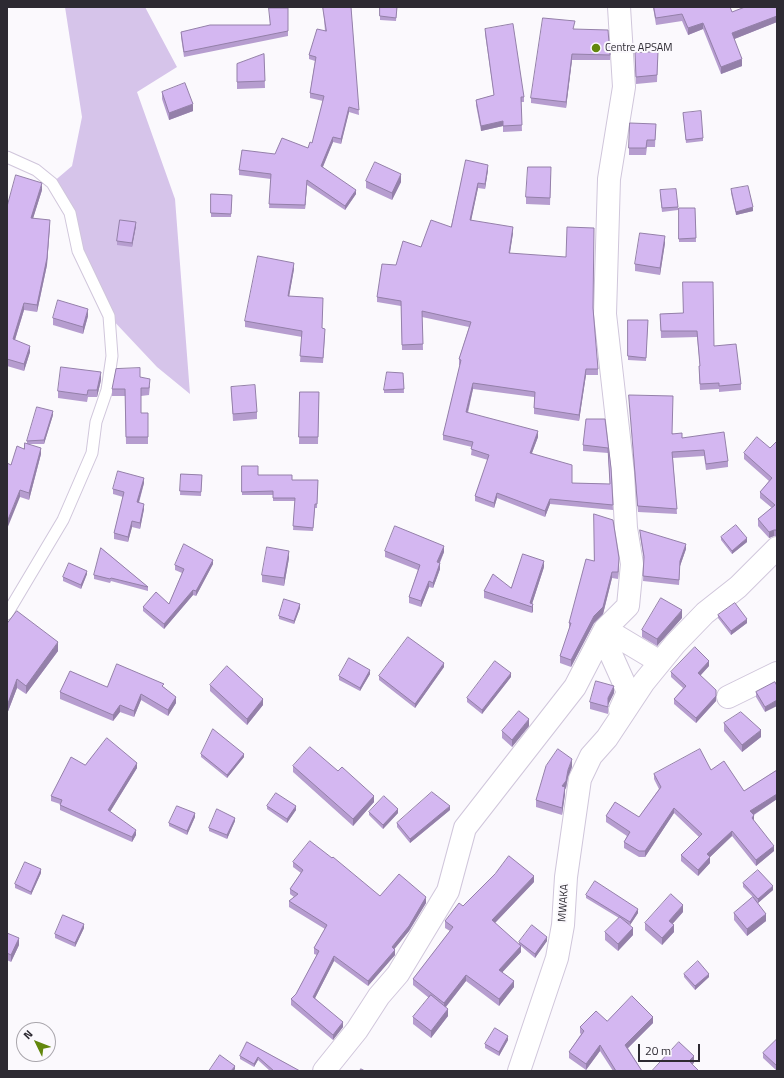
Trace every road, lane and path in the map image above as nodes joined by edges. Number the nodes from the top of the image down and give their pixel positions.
1 (619, 7) edge
2 (7, 157) edge
3 (777, 548) edge
4 (7, 614) edge
5 (605, 629) junction
6 (660, 662) junction
7 (777, 672) edge
8 (728, 698) dead end
9 (607, 738) junction
10 (324, 1071) edge
11 (519, 1071) edge

1 - 5 street
2 - 4 lane
3 - 6 street
5 - 6 street
5 - 9 street
5 - 10 street
6 - 9 street
7 - 8 street
9 - 11 street, MWAKA

